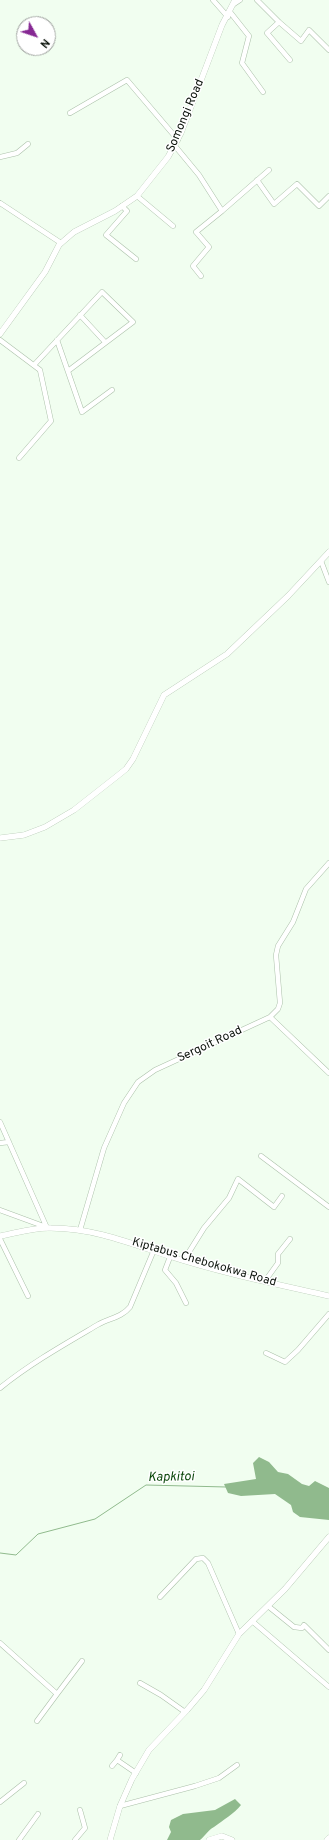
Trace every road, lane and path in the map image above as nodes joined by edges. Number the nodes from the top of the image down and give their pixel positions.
1 (213, 0) edge
2 (240, 0) edge
3 (257, 0) edge
4 (235, 2) edge
5 (229, 15) junction
6 (279, 22) junction
7 (329, 50) edge
8 (290, 60) dead end
9 (263, 92) dead end
10 (70, 113) dead end
11 (178, 140) junction
12 (28, 144) dead end
13 (175, 146) junction
14 (0, 157) edge
15 (269, 170) dead end
16 (257, 180) junction
17 (137, 196) junction
18 (329, 196) edge
19 (0, 204) edge
20 (122, 206) junction
21 (222, 211) junction
22 (173, 226) dead end
23 (61, 243) junction
24 (136, 258) dead end
25 (201, 276) dead end
26 (80, 315) junction
27 (0, 334) edge
28 (0, 340) edge
29 (57, 340) junction
30 (105, 342) junction
31 (34, 365) junction
32 (68, 371) junction
33 (112, 390) dead end
34 (19, 458) dead end
35 (329, 552) edge
36 (321, 561) junction
37 (329, 582) edge
38 (0, 838) edge
39 (329, 863) edge
40 (270, 1017) junction
41 (329, 1073) edge
42 (0, 1122) edge
43 (9, 1142) junction
44 (0, 1143) edge
45 (261, 1156) dead end
46 (282, 1196) dead end
47 (329, 1207) edge
48 (0, 1210) edge
49 (47, 1228) junction
50 (80, 1230) junction
51 (0, 1236) edge
52 (290, 1239) dead end
53 (0, 1240) edge
54 (154, 1250) junction
55 (170, 1257) junction
56 (184, 1260) junction
57 (265, 1281) junction
58 (28, 1296) dead end
59 (329, 1296) edge
60 (186, 1303) dead end
61 (329, 1314) edge
62 (266, 1353) dead end
63 (0, 1388) edge
64 (329, 1536) edge
65 (160, 1597) dead end
66 (268, 1606) junction
67 (252, 1621) junction
68 (239, 1634) junction
69 (0, 1643) edge
70 (329, 1650) edge
71 (82, 1661) dead end
72 (140, 1683) dead end
73 (329, 1687) edge
74 (57, 1694) junction
75 (185, 1712) junction
76 (37, 1721) dead end
77 (120, 1755) dead end
78 (117, 1760) junction
79 (238, 1765) dead end
80 (112, 1766) dead end
81 (136, 1773) junction
82 (24, 1784) dead end
83 (0, 1802) edge
84 (120, 1806) junction
85 (80, 1810) dead end
86 (38, 1814) dead end
87 (19, 1840) edge
88 (75, 1840) edge
89 (110, 1840) edge
90 (209, 1840) edge
91 (232, 1840) edge

1 - 5 street
2 - 4 street
3 - 6 street
4 - 5 street, Somongi Road
5 - 9 street
5 - 11 street, Somongi Road
6 - 7 street
6 - 8 street
10 - 11 street
11 - 13 street, Somongi Road
12 - 14 street
13 - 17 street, Somongi Road
13 - 21 street
15 - 16 street
16 - 18 street
16 - 21 street
17 - 20 street, Somongi Road
17 - 22 street
19 - 23 street
20 - 23 street, Somongi Road
20 - 24 street
21 - 25 street
23 - 27 street, Somongi Road
26 - 29 street
26 - 30 street
26 - 30 street
28 - 31 street
29 - 31 street
29 - 32 street
30 - 32 street
31 - 34 street
32 - 33 street
35 - 36 street
36 - 37 street
36 - 38 street
39 - 40 street
40 - 41 street
40 - 50 street, Sergoit Road
42 - 43 street
43 - 44 street
43 - 49 street
45 - 47 street
46 - 56 street
48 - 49 street
49 - 50 street, Kiptabus Chebokokwa Road
49 - 51 street, Kiptabus Chebokokwa Road
50 - 54 street, Kiptabus Chebokokwa Road
52 - 57 street
53 - 58 street
54 - 55 street, Kiptabus Chebokokwa Road
54 - 63 street
55 - 56 street, Kiptabus Chebokokwa Road
55 - 60 street
56 - 57 street, Kiptabus Chebokokwa Road
57 - 59 street, Kiptabus Chebokokwa Road
61 - 62 street
64 - 66 street
65 - 68 street
66 - 67 street
66 - 70 street
67 - 68 street
67 - 73 street
68 - 75 street
69 - 74 street
71 - 74 street
72 - 75 street
74 - 76 street
75 - 81 street
77 - 78 street
78 - 80 street
78 - 81 street
79 - 84 street
81 - 84 street
82 - 83 street
84 - 89 street
85 - 88 street
86 - 87 street
90 - 91 street

